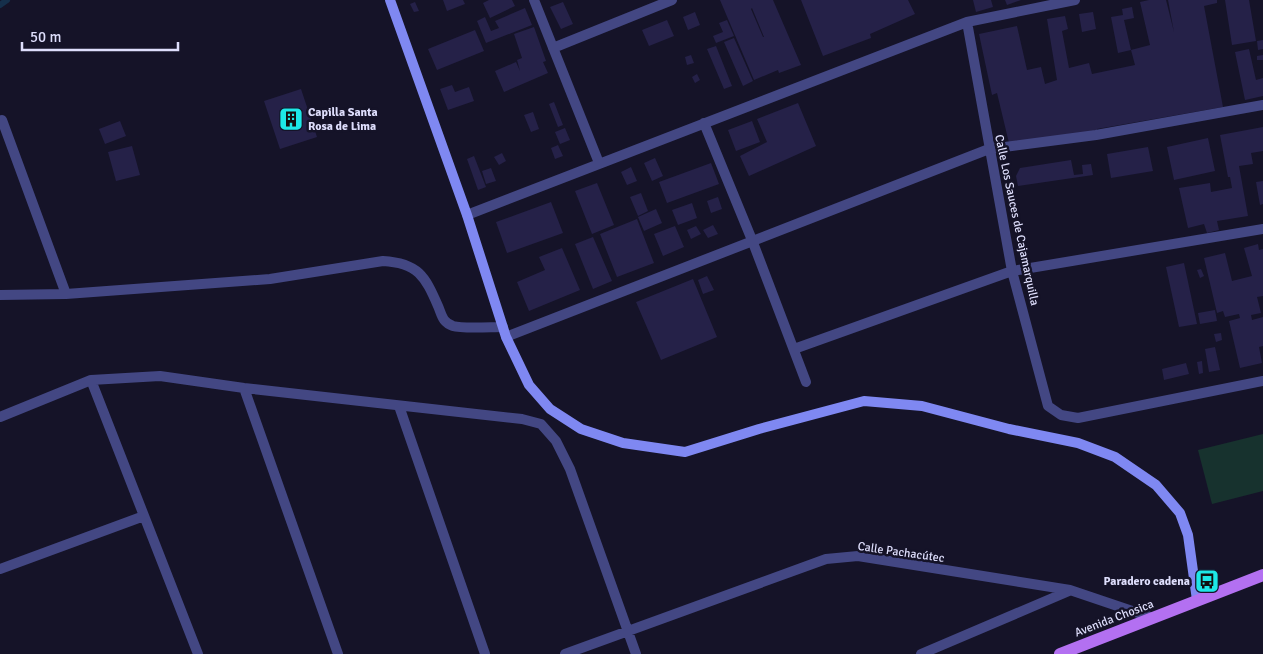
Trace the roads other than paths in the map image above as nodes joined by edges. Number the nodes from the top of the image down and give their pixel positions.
1 (390, 0) edge
2 (534, 0) edge
3 (672, 0) edge
4 (1075, 0) edge
5 (967, 22) junction
6 (553, 48) junction
7 (1263, 105) edge
8 (2, 120) dead end
9 (704, 123) junction
10 (989, 149) junction
11 (599, 163) junction
12 (467, 214) junction
13 (1263, 229) edge
14 (752, 240) junction
15 (1012, 271) junction
16 (66, 294) junction
17 (0, 295) edge
18 (504, 332) junction
19 (794, 349) junction
20 (91, 380) junction
21 (1263, 381) edge
22 (806, 382) dead end
23 (244, 388) junction
24 (399, 406) junction
25 (0, 416) edge
26 (144, 516) junction
27 (0, 569) edge
28 (1263, 575) edge
29 (1070, 590) junction
30 (1197, 600) junction
31 (1153, 618) junction
32 (627, 631) junction
33 (198, 654) edge
34 (338, 654) edge
35 (485, 654) edge
36 (565, 654) edge
37 (636, 654) edge
38 (921, 654) edge
39 (1060, 654) edge

1 - 12 street
2 - 6 street
3 - 6 street
4 - 5 street
5 - 9 street
5 - 10 street, Calle Los Sauces de Cajamarquilla
6 - 11 street
7 - 10 street
8 - 16 street
9 - 11 street
9 - 14 street
10 - 14 street
10 - 15 street, Calle Los Sauces de Cajamarquilla
11 - 12 street
12 - 18 street
13 - 15 street
14 - 18 street
14 - 19 street
15 - 19 street
15 - 21 street, Calle Los Sauces de Cajamarquilla
16 - 17 street
16 - 18 street
18 - 30 street
19 - 22 street
20 - 23 street
20 - 25 street
20 - 26 street
23 - 24 street
23 - 34 street
24 - 32 street
24 - 35 street
26 - 27 street
26 - 33 street
28 - 30 main road, Avenida Chosica
29 - 31 street, Calle Pachacútec
29 - 32 street, Calle Pachacútec
29 - 38 street
30 - 31 main road, Avenida Chosica
31 - 39 main road, Avenida Chosica
32 - 36 street, Calle Pachacútec
32 - 37 street

